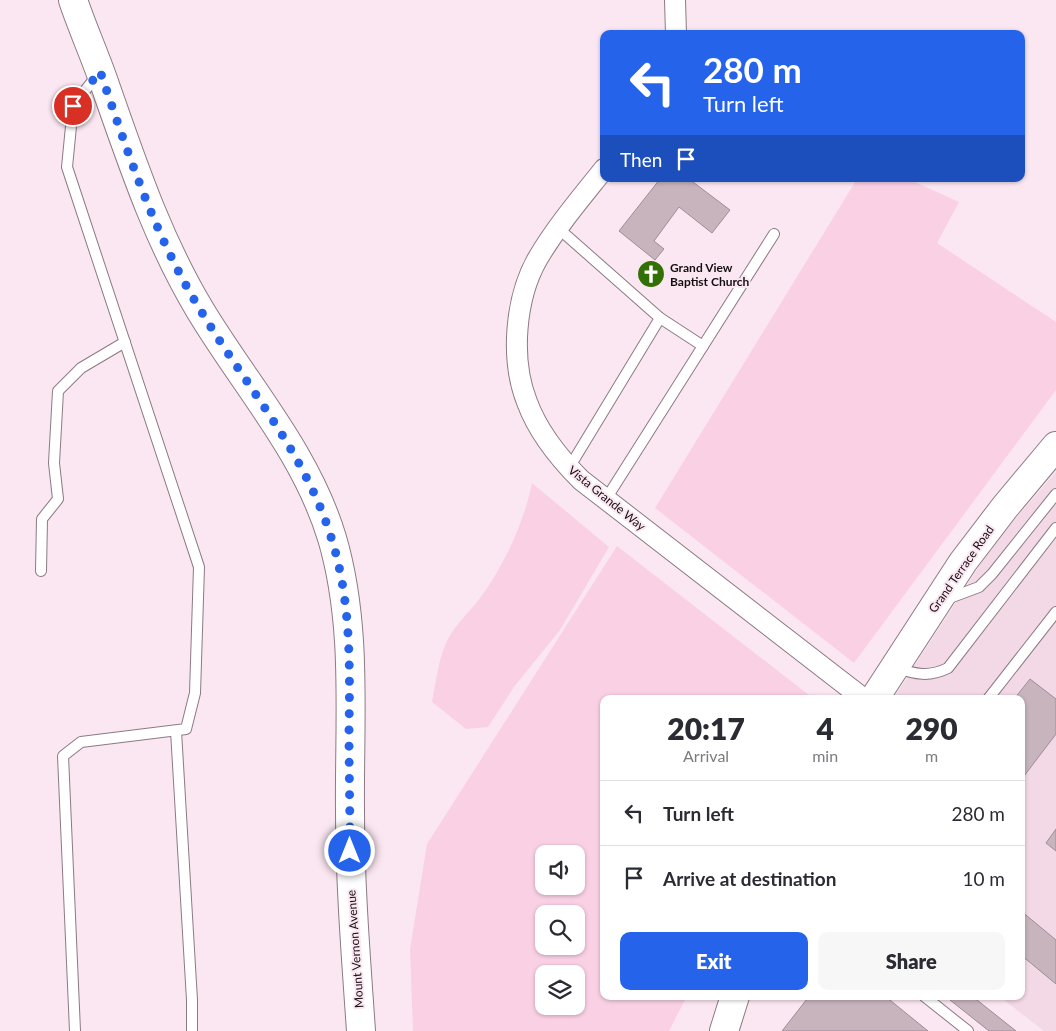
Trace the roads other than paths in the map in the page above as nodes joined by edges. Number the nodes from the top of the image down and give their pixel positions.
1 (73, 0) edge
2 (675, 0) edge
3 (676, 30) edge
4 (100, 71) junction
5 (600, 174) edge
6 (558, 228) junction
7 (774, 234) dead end
8 (660, 318) junction
9 (125, 342) junction
10 (703, 346) junction
11 (1055, 449) edge
12 (569, 468) junction
13 (1056, 494) edge
14 (606, 499) junction
15 (1056, 528) edge
16 (41, 571) dead end
17 (936, 603) junction
18 (1056, 612) edge
19 (895, 666) junction
20 (859, 695) edge
21 (877, 695) edge
22 (991, 695) edge
23 (176, 731) junction
24 (734, 1000) edge
25 (929, 1000) edge
26 (75, 1031) edge
27 (192, 1031) edge
28 (361, 1031) edge
29 (724, 1031) edge
30 (968, 1031) edge

1 - 4 main road, Mount Vernon Avenue
2 - 3 street
4 - 9 lane
4 - 28 main road, Mount Vernon Avenue
5 - 6 street, Vista Grande Way
6 - 8 lane
6 - 12 street, Vista Grande Way
7 - 10 lane
8 - 10 lane
8 - 12 lane
9 - 16 lane
9 - 23 lane
10 - 14 lane
11 - 17 main road, Grand Terrace Road
12 - 14 street, Vista Grande Way
13 - 17 lane
14 - 20 street, Vista Grande Way
15 - 19 lane
17 - 19 main road, Grand Terrace Road
18 - 22 lane
19 - 21 main road, Grand Terrace Road
23 - 26 lane
23 - 27 lane
24 - 29 main road
25 - 30 lane

